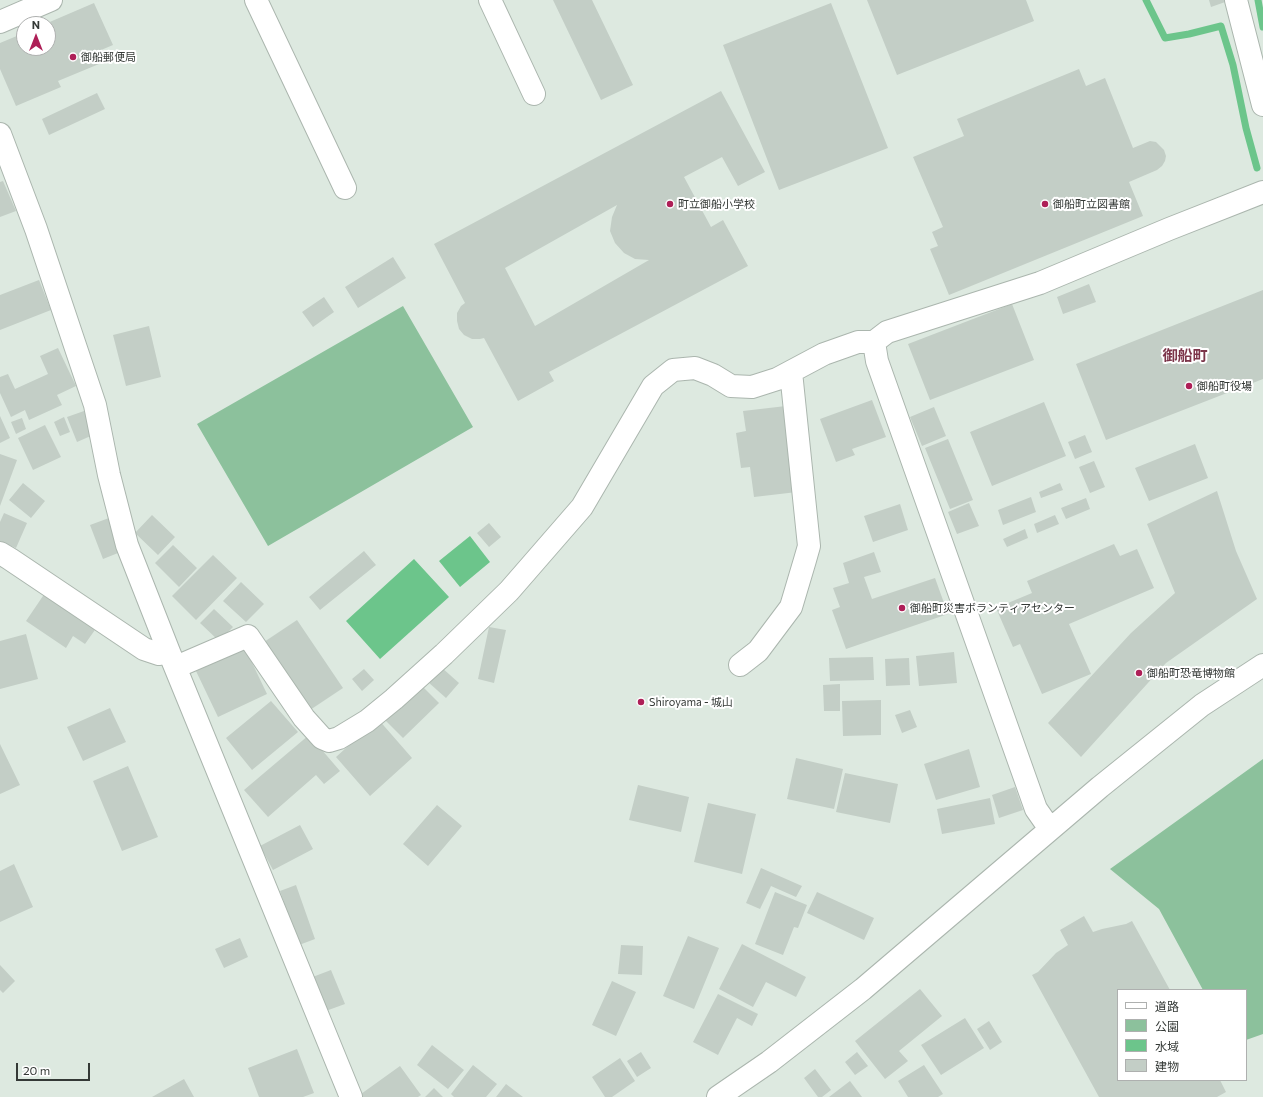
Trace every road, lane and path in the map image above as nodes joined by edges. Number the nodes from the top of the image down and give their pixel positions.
1 (50, 0) edge
2 (256, 0) edge
3 (490, 0) edge
4 (1236, 0) edge
5 (0, 22) edge
6 (534, 94) dead end
7 (1263, 105) edge
8 (0, 134) edge
9 (345, 188) dead end
10 (1263, 192) edge
11 (874, 342) junction
12 (791, 372) junction
13 (0, 553) edge
14 (173, 660) junction
15 (1263, 664) edge
16 (740, 665) dead end
17 (1050, 829) junction
18 (352, 1097) edge
19 (718, 1097) edge

1 - 5 street
2 - 9 street
3 - 6 street
4 - 7 street
8 - 14 street
10 - 11 street
11 - 12 street
11 - 17 street
12 - 14 street
12 - 16 street
13 - 14 street
14 - 18 street
15 - 17 street
17 - 19 street

